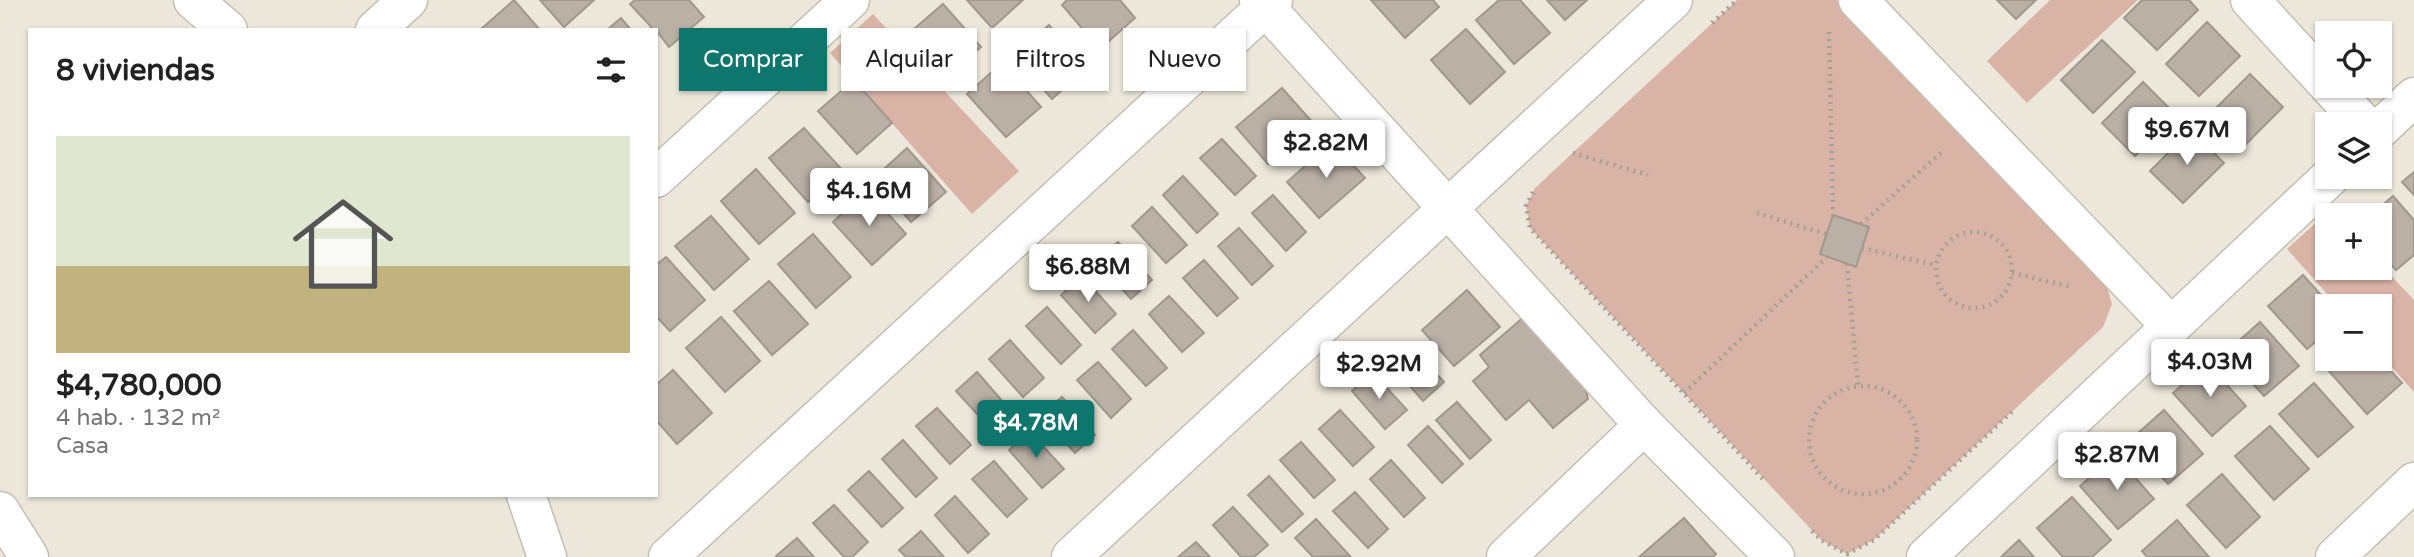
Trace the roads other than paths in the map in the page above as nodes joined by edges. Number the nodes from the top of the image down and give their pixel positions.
1 (193, 0) edge
2 (408, 0) edge
3 (850, 0) edge
4 (1674, 0) edge
5 (1858, 0) edge
6 (2250, 0) edge
7 (1266, 2) edge
8 (226, 28) edge
9 (377, 28) edge
10 (2315, 71) edge
11 (2414, 97) edge
12 (2340, 98) edge
13 (2353, 112) edge
14 (2392, 118) edge
15 (658, 176) edge
16 (2317, 189) edge
17 (1449, 209) junction
18 (2171, 326) junction
19 (1644, 425) junction
20 (2414, 482) edge
21 (527, 497) edge
22 (0, 511) edge
23 (29, 557) edge
24 (547, 557) edge
25 (668, 557) edge
26 (1071, 557) edge
27 (1506, 557) edge
28 (1774, 557) edge
29 (1926, 557) edge
30 (2335, 557) edge

1 - 8 street
2 - 9 street
3 - 15 street
4 - 17 street
5 - 18 street
6 - 10 street
7 - 17 street
7 - 25 street
11 - 14 street
12 - 13 street
16 - 18 street
17 - 19 street
17 - 26 street
18 - 29 street
19 - 27 street
19 - 28 street
20 - 30 street
21 - 24 street
22 - 23 street

